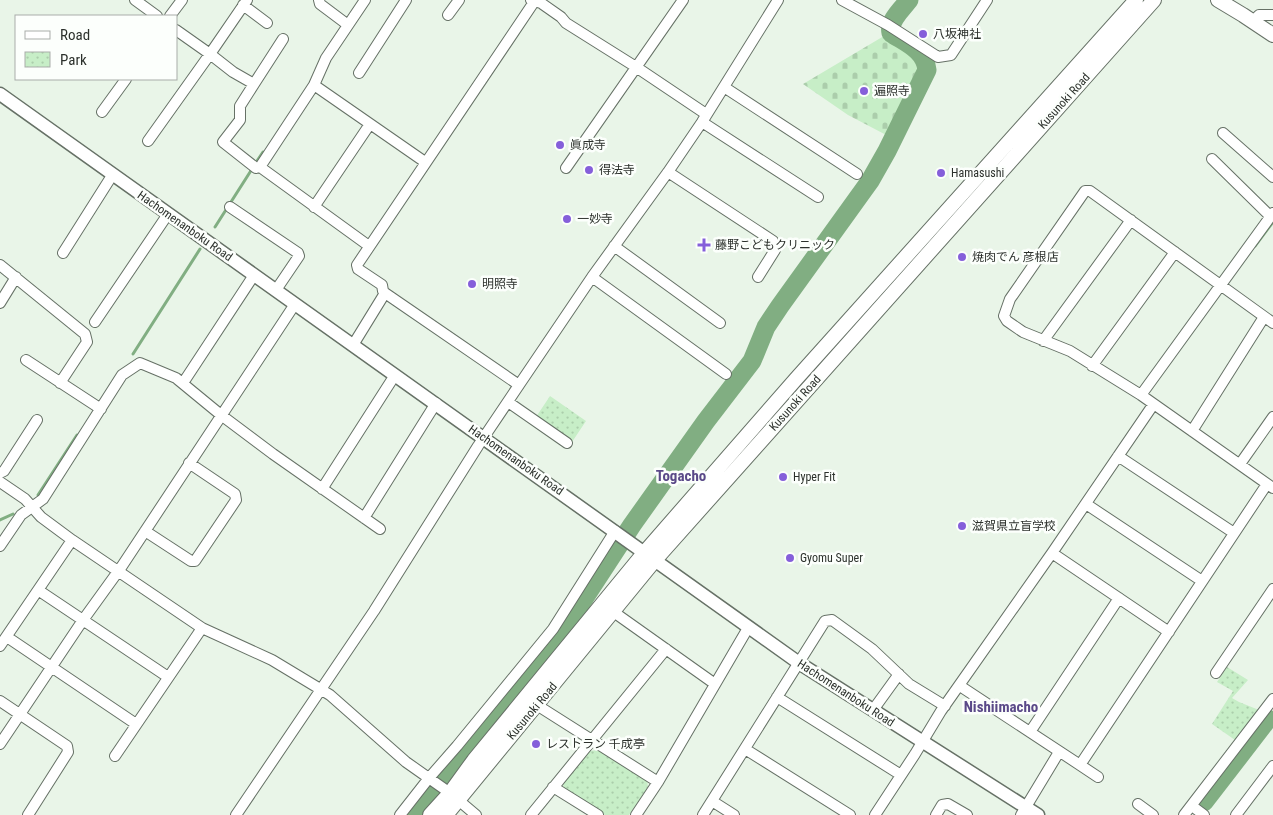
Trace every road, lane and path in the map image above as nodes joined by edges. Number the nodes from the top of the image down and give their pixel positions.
1 (182, 0) edge
2 (319, 0) edge
3 (365, 0) edge
4 (406, 0) edge
5 (459, 0) edge
6 (683, 0) edge
7 (778, 0) edge
8 (842, 0) edge
9 (987, 0) edge
10 (1136, 0) edge
11 (1154, 0) edge
12 (1218, 0) edge
13 (137, 1) edge
14 (533, 1) edge
15 (245, 3) edge
16 (156, 15) edge
17 (171, 15) edge
18 (448, 15) dead end
19 (1273, 15) edge
20 (1252, 21) junction
21 (267, 23) dead end
22 (348, 25) junction
23 (178, 31) edge
24 (1273, 35) edge
25 (283, 39) dead end
26 (210, 54) junction
27 (636, 67) junction
28 (359, 73) dead end
29 (125, 80) edge
30 (254, 84) junction
31 (314, 85) junction
32 (724, 87) junction
33 (0, 94) edge
34 (102, 112) dead end
35 (704, 118) junction
36 (370, 124) junction
37 (1223, 133) dead end
38 (148, 141) dead end
39 (1212, 159) dead end
40 (425, 162) junction
41 (260, 168) junction
42 (566, 168) dead end
43 (668, 172) junction
44 (113, 174) junction
45 (857, 174) dead end
46 (1273, 178) edge
47 (818, 197) dead end
48 (314, 207) junction
49 (230, 208) dead end
50 (168, 214) junction
51 (1272, 215) edge
52 (1131, 220) junction
53 (369, 246) junction
54 (614, 246) junction
55 (1175, 252) junction
56 (63, 253) dead end
57 (0, 265) edge
58 (254, 275) junction
59 (16, 277) junction
60 (592, 277) junction
61 (758, 277) dead end
62 (1221, 285) junction
63 (276, 290) junction
64 (385, 293) junction
65 (0, 303) edge
66 (294, 304) junction
67 (1269, 320) edge
68 (95, 322) dead end
69 (720, 323) dead end
70 (1043, 341) junction
71 (353, 344) junction
72 (26, 360) dead end
73 (1092, 366) junction
74 (726, 374) dead end
75 (395, 375) junction
76 (60, 383) junction
77 (183, 383) junction
78 (519, 385) junction
79 (1141, 395) junction
80 (508, 402) junction
81 (436, 403) junction
82 (1153, 405) junction
83 (101, 409) junction
84 (221, 415) junction
85 (1273, 418) edge
86 (36, 420) dead end
87 (1192, 431) junction
88 (484, 437) junction
89 (567, 442) dead end
90 (1118, 456) junction
91 (189, 463) junction
92 (1240, 464) junction
93 (0, 474) edge
94 (0, 482) edge
95 (1270, 486) edge
96 (322, 489) junction
97 (1086, 504) junction
98 (32, 508) junction
99 (364, 518) junction
100 (380, 529) dead end
101 (145, 531) junction
102 (1234, 533) junction
103 (621, 535) junction
104 (72, 540) junction
105 (0, 546) edge
106 (1052, 553) junction
107 (650, 557) junction
108 (118, 572) junction
109 (1202, 581) junction
110 (1273, 589) edge
111 (38, 590) junction
112 (1119, 598) junction
113 (602, 604) junction
114 (614, 612) junction
115 (83, 620) junction
116 (202, 628) junction
117 (748, 628) junction
118 (1169, 632) junction
119 (6, 637) junction
120 (0, 646) edge
121 (666, 649) junction
122 (799, 663) junction
123 (52, 668) junction
124 (1216, 672) dead end
125 (899, 674) junction
126 (168, 677) junction
127 (715, 684) junction
128 (960, 686) junction
129 (321, 690) junction
130 (777, 697) junction
131 (525, 698) junction
132 (0, 701) edge
133 (537, 705) junction
134 (1271, 705) edge
135 (945, 706) junction
136 (874, 710) junction
137 (19, 715) junction
138 (136, 724) junction
139 (1030, 732) junction
140 (592, 740) junction
141 (922, 742) junction
142 (0, 744) edge
143 (744, 749) junction
144 (1059, 752) junction
145 (115, 756) dead end
146 (1080, 765) junction
147 (1273, 766) edge
148 (901, 775) junction
149 (1098, 777) dead end
150 (658, 782) junction
151 (554, 787) junction
152 (442, 788) junction
153 (712, 801) junction
154 (1138, 804) dead end
155 (1192, 806) junction
156 (1024, 811) edge
157 (28, 815) edge
158 (236, 815) edge
159 (400, 815) edge
160 (430, 815) edge
161 (446, 815) edge
162 (476, 815) edge
163 (531, 815) edge
164 (598, 815) edge
165 (636, 815) edge
166 (703, 815) edge
167 (734, 815) edge
168 (850, 815) edge
169 (875, 815) edge
170 (936, 815) edge
171 (966, 815) edge
172 (1038, 815) edge
173 (1153, 815) edge
174 (1184, 815) edge
175 (1204, 815) edge
176 (1236, 815) edge

1 - 17 street
2 - 22 street
3 - 22 street
4 - 28 street
5 - 18 street
6 - 27 street
7 - 32 street
8 - 9 street
10 - 107 main road, Kusunoki Road
11 - 107 main road, Kusunoki Road
12 - 20 main road
13 - 16 street
14 - 27 street
14 - 40 street
15 - 21 street
15 - 26 street
19 - 20 street
20 - 24 main road
22 - 31 street
23 - 26 street
25 - 30 street
26 - 30 street
26 - 38 street
27 - 35 street
27 - 42 street
29 - 34 street
30 - 41 street
31 - 36 street
31 - 41 street
32 - 35 street
32 - 45 street
33 - 44 street, Hachomenanboku Road
35 - 43 street
35 - 47 street
36 - 40 street
36 - 48 street
37 - 46 street
39 - 51 street
40 - 53 street
41 - 48 street
43 - 54 street
43 - 61 street
44 - 50 street, Hachomenanboku Road
44 - 56 street
48 - 53 street
49 - 63 street
50 - 58 street, Hachomenanboku Road
50 - 68 street
51 - 62 street
52 - 55 street
52 - 70 street
52 - 70 street
53 - 64 street
54 - 60 street
54 - 69 street
55 - 62 street
55 - 73 street
57 - 59 street
58 - 63 street, Hachomenanboku Road
58 - 77 street
59 - 65 street
59 - 76 street
60 - 74 street
60 - 78 street
62 - 67 street
62 - 79 street
63 - 66 street, Hachomenanboku Road
64 - 71 street
64 - 78 street
66 - 71 street, Hachomenanboku Road
66 - 84 street
67 - 87 street
70 - 73 street
71 - 75 street, Hachomenanboku Road
72 - 76 street
73 - 79 street
75 - 81 street, Hachomenanboku Road
75 - 96 street
76 - 83 street
77 - 83 street
77 - 84 street
78 - 80 street
79 - 82 street
80 - 88 street
80 - 89 street
81 - 88 street, Hachomenanboku Road
81 - 99 street
82 - 87 street
82 - 90 street
83 - 98 street
84 - 91 street
84 - 96 street
85 - 92 street
86 - 93 street
87 - 92 street
88 - 103 street, Hachomenanboku Road
88 - 129 street
90 - 97 street
90 - 102 street
91 - 101 street
91 - 101 street
92 - 95 street
94 - 98 street
95 - 102 street
96 - 99 street
97 - 106 street
97 - 109 street
98 - 104 street
98 - 105 street
99 - 100 street
101 - 108 street
102 - 109 street
103 - 107 street, Hachomenanboku Road
103 - 152 street
104 - 108 street
104 - 111 street
106 - 112 street
106 - 128 street
107 - 113 main road, Kusunoki Road
107 - 114 main road, Kusunoki Road
107 - 117 street, Hachomenanboku Road
108 - 115 street
108 - 116 street
109 - 118 street
110 - 124 street
111 - 115 street
111 - 119 street
112 - 118 street
112 - 139 street
113 - 114 street
113 - 131 main road, Kusunoki Road
114 - 121 street
114 - 133 main road, Kusunoki Road
115 - 123 street
115 - 126 street
116 - 126 street
116 - 129 street
117 - 122 street, Hachomenanboku Road
117 - 127 street
118 - 146 street
119 - 120 street
119 - 123 street
121 - 127 street
121 - 140 street
122 - 125 street
122 - 130 street
122 - 136 street, Hachomenanboku Road
123 - 137 street
123 - 138 street
125 - 135 street
125 - 136 street
126 - 138 street
127 - 150 street
128 - 135 street
128 - 139 street
129 - 152 street
129 - 158 street
130 - 143 street
130 - 148 street
131 - 133 street
131 - 152 main road, Kusunoki Road
132 - 137 street
133 - 140 street
133 - 152 main road, Kusunoki Road
134 - 155 street
135 - 141 street
136 - 141 street, Hachomenanboku Road
137 - 142 street
137 - 157 street
138 - 145 street
139 - 144 street
140 - 150 street
140 - 151 street
141 - 148 street
141 - 156 street, Hachomenanboku Road
143 - 153 street
143 - 168 street
144 - 146 street
144 - 156 street
146 - 149 street
147 - 176 street
148 - 169 street
150 - 165 street
151 - 163 street
151 - 164 street
152 - 159 street
152 - 160 main road, Kusunoki Road
152 - 161 main road, Kusunoki Road
152 - 162 street
153 - 166 street
153 - 167 street
154 - 173 street
155 - 174 street
155 - 175 street
156 - 172 street, Hachomenanboku Road
170 - 171 street

